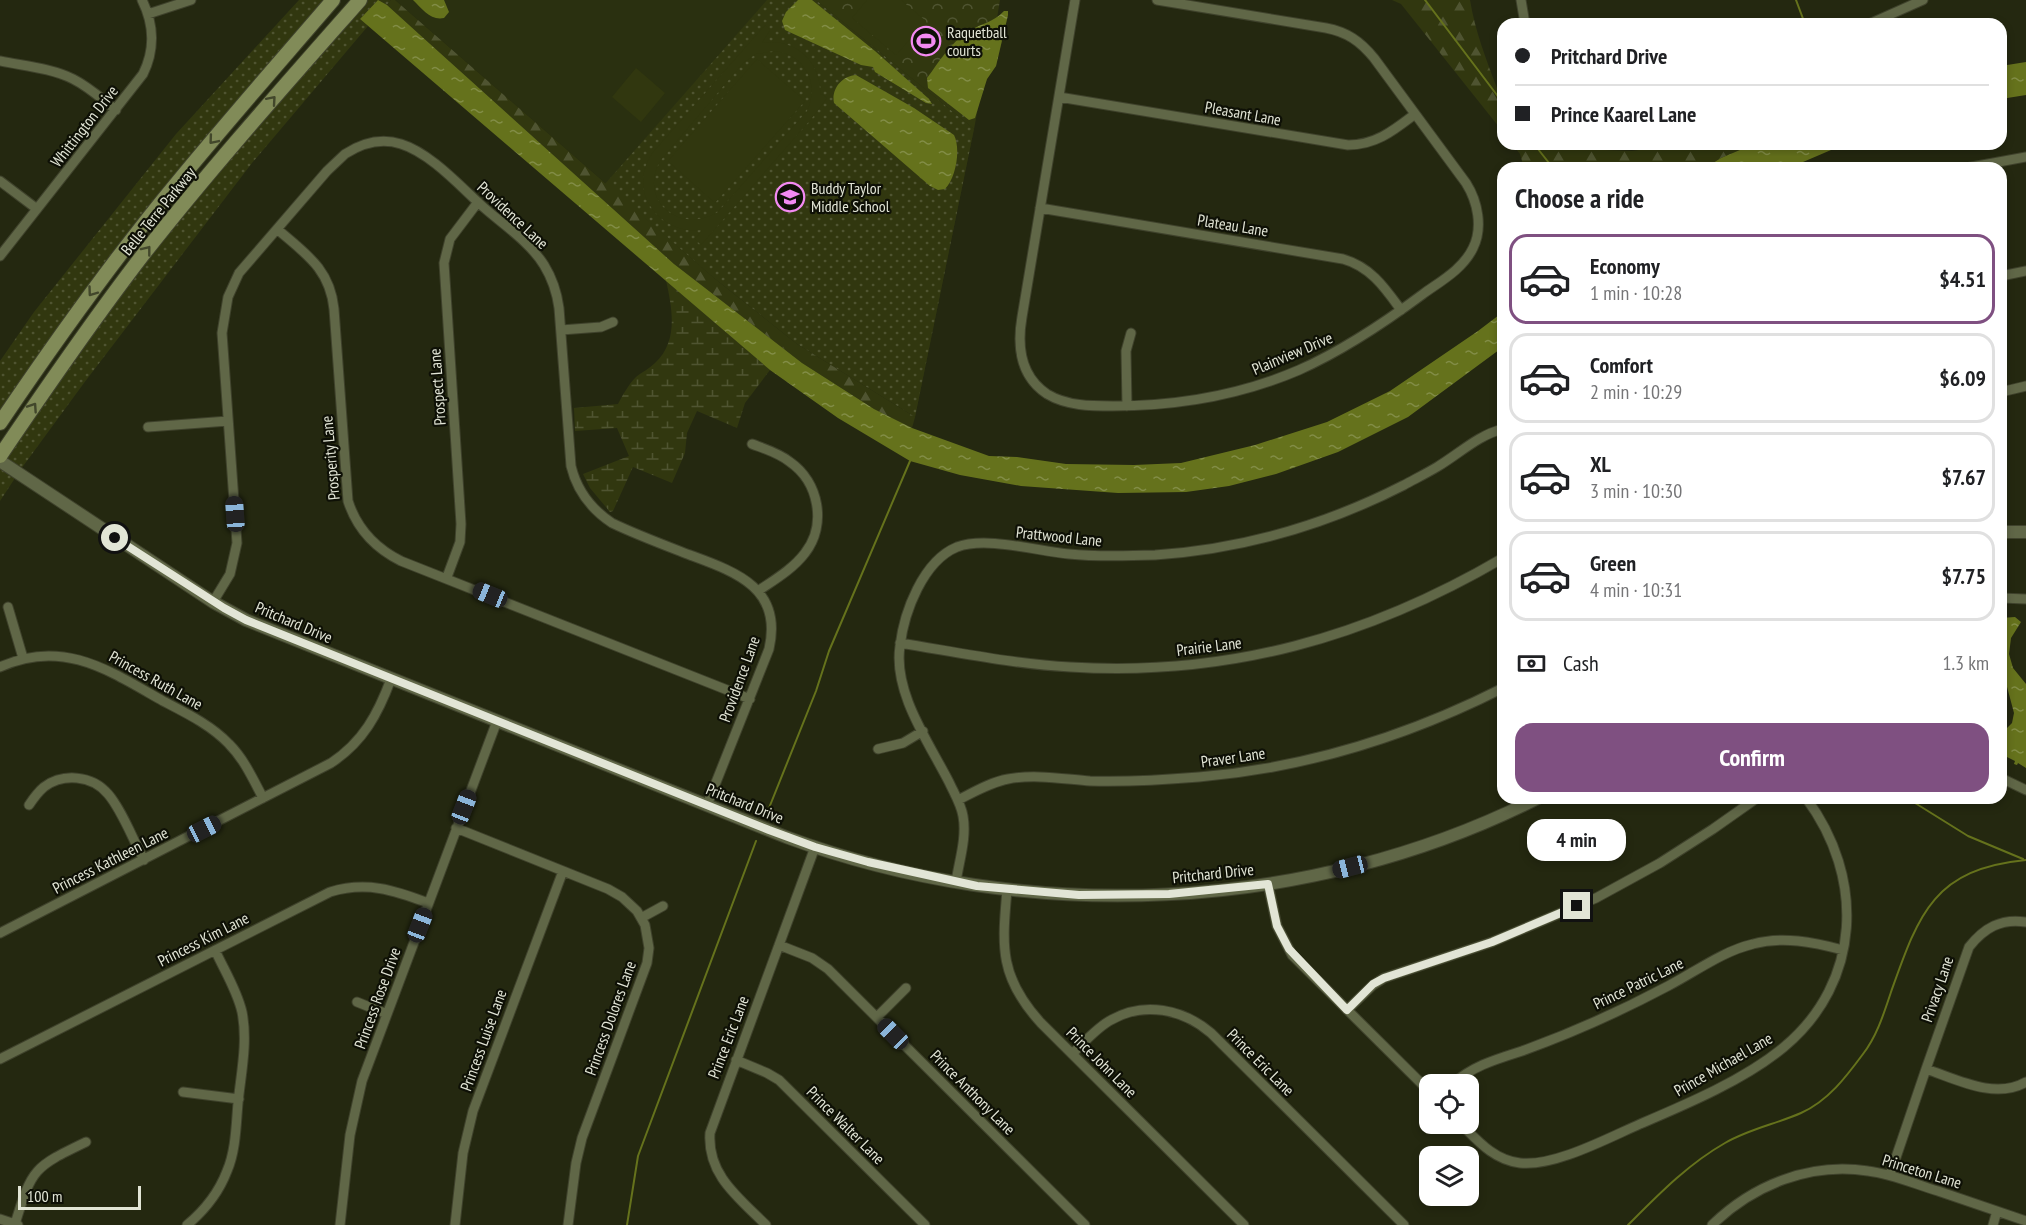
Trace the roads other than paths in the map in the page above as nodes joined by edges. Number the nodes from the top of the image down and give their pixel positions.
1 (142, 0) edge
2 (191, 0) edge
3 (333, 0) edge
4 (360, 0) edge
5 (1075, 0) edge
6 (1157, 0) edge
7 (1521, 0) edge
8 (1923, 0) edge
9 (1188, 2) edge
10 (148, 14) junction
11 (1524, 18) edge
12 (1882, 18) edge
13 (0, 61) edge
14 (1059, 97) junction
15 (116, 110) junction
16 (1415, 114) junction
17 (2026, 157) edge
18 (1999, 162) edge
19 (0, 181) edge
20 (478, 202) junction
21 (1040, 208) junction
22 (37, 209) junction
23 (277, 229) junction
24 (0, 256) edge
25 (2026, 271) edge
26 (2007, 275) edge
27 (1401, 310) junction
28 (613, 322) dead end
29 (561, 330) junction
30 (1131, 333) dead end
31 (2026, 386) edge
32 (2007, 391) edge
33 (1127, 406) junction
34 (228, 421) junction
35 (0, 423) edge
36 (148, 427) dead end
37 (1497, 431) edge
38 (752, 444) dead end
39 (0, 456) edge
40 (0, 461) edge
41 (2007, 532) edge
42 (2026, 532) edge
43 (1497, 561) edge
44 (447, 577) junction
45 (758, 591) junction
46 (2007, 598) edge
47 (2026, 599) edge
48 (213, 602) junction
49 (8, 607) dead end
50 (900, 643) junction
51 (22, 658) junction
52 (0, 667) edge
53 (391, 679) junction
54 (1497, 691) edge
55 (750, 699) junction
56 (497, 721) junction
57 (923, 731) junction
58 (878, 749) dead end
59 (2007, 781) edge
60 (2026, 790) edge
61 (263, 798) junction
62 (958, 800) junction
63 (1525, 804) edge
64 (1749, 804) edge
65 (1810, 804) edge
66 (28, 805) dead end
67 (707, 805) junction
68 (456, 828) junction
69 (815, 847) junction
70 (144, 860) junction
71 (563, 871) junction
72 (956, 882) junction
73 (1268, 884) junction
74 (1007, 890) junction
75 (428, 903) junction
76 (663, 906) dead end
77 (641, 918) junction
78 (2026, 922) edge
79 (0, 933) edge
80 (779, 945) junction
81 (215, 950) junction
82 (1843, 950) junction
83 (906, 987) dead end
84 (357, 1002) dead end
85 (1347, 1010) junction
86 (387, 1014) junction
87 (877, 1017) junction
88 (1072, 1054) junction
89 (0, 1059) edge
90 (736, 1060) junction
91 (1926, 1069) junction
92 (1466, 1074) edge
93 (1419, 1081) edge
94 (2026, 1082) edge
95 (183, 1092) dead end
96 (239, 1099) junction
97 (1472, 1134) edge
98 (86, 1142) dead end
99 (1890, 1175) junction
100 (1997, 1211) junction
101 (0, 1219) edge
102 (2026, 1221) edge
103 (17, 1224) edge
104 (187, 1225) edge
105 (340, 1225) edge
106 (455, 1225) edge
107 (568, 1225) edge
108 (766, 1225) edge
109 (925, 1225) edge
110 (1085, 1225) edge
111 (1244, 1225) edge
112 (1404, 1225) edge
113 (1712, 1225) edge
114 (1993, 1225) edge

1 - 10 street, Whittington Drive
2 - 10 street
3 -> 35 main road, Belle Terre Parkway
39 -> 4 main road, Belle Terre Parkway
5 - 14 street, Plainview Drive
6 - 9 street, Plainview Drive
7 - 11 street
8 - 12 street
9 - 16 street, Plainview Drive
10 - 15 street, Whittington Drive
13 - 15 street
14 - 16 street, Pleasant Lane
14 - 21 street, Plainview Drive
15 - 22 street, Whittington Drive
16 - 27 street, Plainview Drive
17 - 18 street
19 - 22 street
20 - 23 street, Providence Lane
20 - 29 street, Providence Lane
20 - 44 street, Prospect Lane
21 - 27 street, Plateau Lane
21 - 33 street, Plainview Drive
22 - 24 street, Whittington Drive
23 - 34 street, Providence Lane
23 - 44 street, Prosperity Lane
25 - 26 street
27 - 33 street, Plainview Drive
28 - 29 street
29 - 45 street, Providence Lane
30 - 33 street
31 - 32 street
34 - 36 street
34 - 48 street, Providence Lane
37 - 50 street, Prattwood Lane
38 - 45 street
40 - 48 street, Pritchard Drive
41 - 42 street
43 - 50 street, Prairie Lane
44 - 55 street, Prosperity Lane
45 - 55 street, Providence Lane
46 - 47 street
48 - 53 street, Pritchard Drive
49 - 51 street
50 - 57 street, Prattwood Lane
51 - 52 street, Princess Ruth Lane
51 - 61 street, Princess Ruth Lane
53 - 56 street, Pritchard Drive
53 - 61 street, Princess Kathleen Lane
54 - 62 street, Praver Lane
55 - 67 street, Providence Lane
56 - 67 street, Pritchard Drive
56 - 68 street, Princess Rose Drive
57 - 58 street
57 - 62 street, Prattwood Lane
59 - 60 street
61 - 70 street, Princess Kathleen Lane
62 - 72 street, Prattwood Lane
63 - 73 street, Pritchard Drive
64 - 85 street
65 - 82 street, Prince Michael Lane
66 - 70 street
67 - 69 street, Pritchard Drive
68 - 71 street
68 - 75 street, Princess Rose Drive
69 - 72 street, Pritchard Drive
69 - 80 street, Prince Eric Lane
70 - 79 street, Princess Kathleen Lane
71 - 77 street
71 - 106 street, Princess Luise Lane
72 - 74 street, Pritchard Drive
73 - 74 street, Pritchard Drive
73 - 85 street
74 - 88 street, Prince John Lane
75 - 81 street, Princess Kim Lane
75 - 86 street, Princess Rose Drive
76 - 77 street
77 - 107 street, Princess Dolores Lane
78 - 91 street, Privacy Lane
80 - 87 street, Prince Anthony Lane
80 - 90 street, Prince Eric Lane
81 - 89 street, Princess Kim Lane
81 - 96 street
82 - 92 street, Prince Patric Lane
82 - 97 street, Prince Michael Lane
83 - 87 street
84 - 86 street
85 - 93 street
86 - 105 street, Princess Rose Drive
87 - 110 street, Prince Anthony Lane
88 - 111 street, Prince John Lane
88 - 112 street, Prince Eric Lane
90 - 108 street, Prince Eric Lane
90 - 109 street, Prince Walter Lane
91 - 94 street
91 - 99 street, Privacy Lane
95 - 96 street
96 - 104 street
98 - 103 street
99 - 100 street, Princeton Lane
99 - 113 street, Princeton Lane
100 - 102 street, Princeton Lane
100 - 114 street
101 - 103 street

